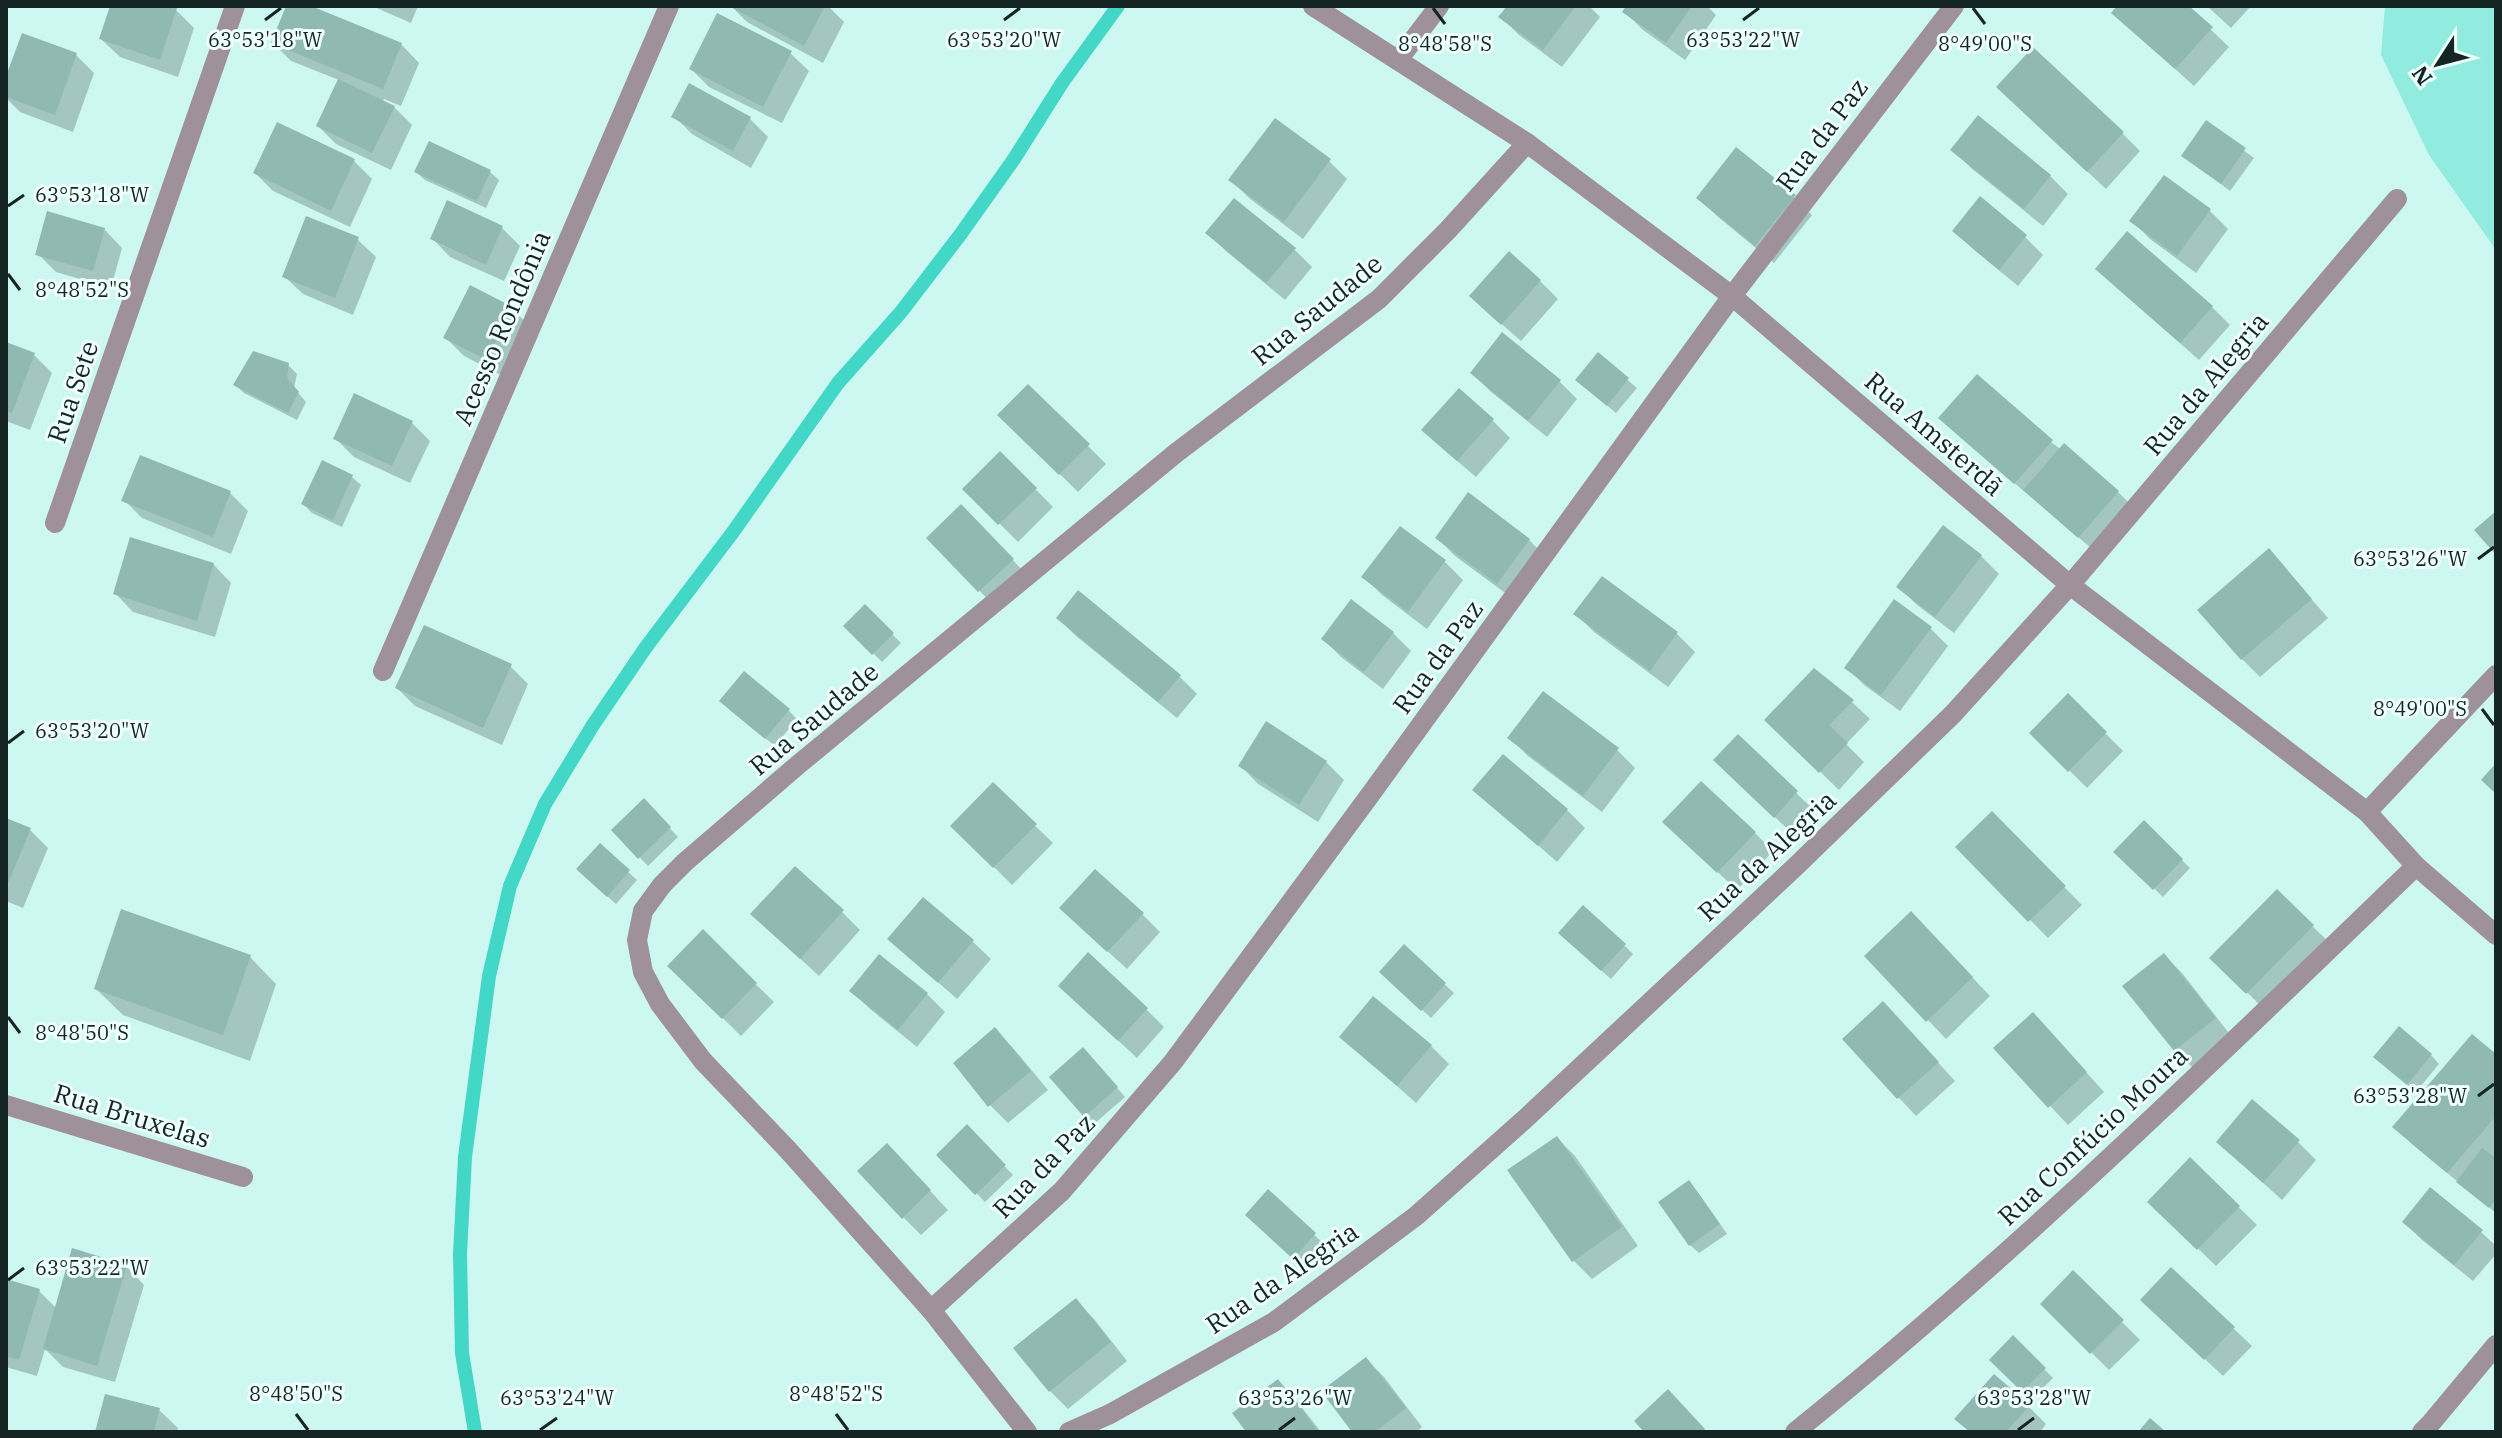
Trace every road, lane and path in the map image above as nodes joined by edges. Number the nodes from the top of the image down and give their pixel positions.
1 (235, 6) edge
2 (669, 6) edge
3 (1313, 6) edge
4 (1439, 6) edge
5 (1954, 6) edge
6 (1398, 60) junction
7 (1527, 143) junction
8 (2397, 199) dead end
9 (1732, 296) junction
10 (55, 523) dead end
11 (2070, 585) junction
12 (383, 671) dead end
13 (2496, 675) edge
14 (2367, 812) junction
15 (2416, 866) junction
16 (2496, 935) edge
17 (6, 1105) edge
18 (243, 1177) dead end
19 (931, 1310) junction
20 (2496, 1345) edge
21 (1027, 1432) edge
22 (1069, 1432) edge
23 (1795, 1432) edge
24 (2422, 1432) edge

1 - 10 street, Rua Sete
2 - 12 street, Acesso Rondônia
3 - 6 street, Rua Amsterdã
4 - 6 street
5 - 9 street, Rua da Paz
6 - 7 street, Rua Amsterdã
7 - 9 street, Rua Amsterdã
7 - 19 street, Rua Saudade
8 - 11 street, Rua da Alegria
9 - 11 street, Rua Amsterdã
9 - 19 street, Rua da Paz
11 - 14 street, Rua Amsterdã
11 - 22 street, Rua da Alegria
13 - 14 street
14 - 15 street, Rua Amsterdã
15 - 16 street, Rua Amsterdã
15 - 23 street, Rua Confúcio Moura
17 - 18 street, Rua Bruxelas
19 - 21 street, Rua Saudade
20 - 24 street

